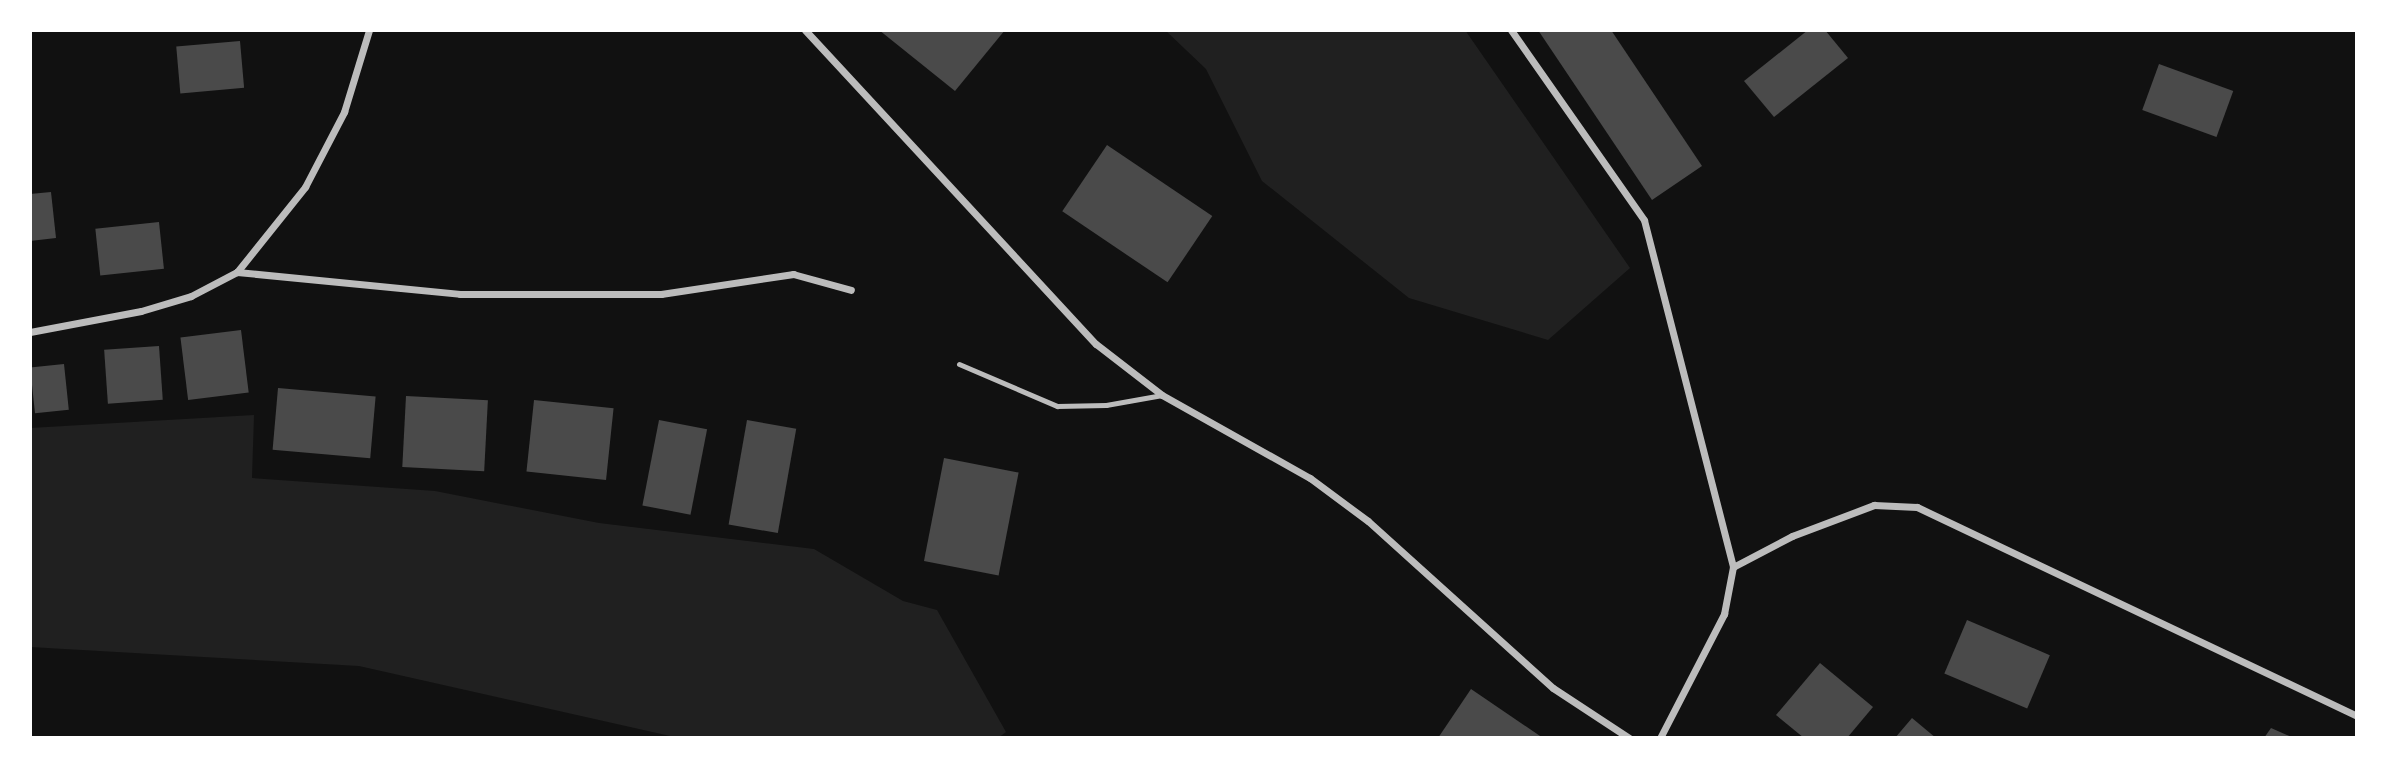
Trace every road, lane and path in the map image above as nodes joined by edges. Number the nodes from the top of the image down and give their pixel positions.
1 (369, 30) edge
2 (805, 30) edge
3 (1511, 30) edge
4 (237, 272) junction
5 (850, 290) dead end
6 (30, 332) edge
7 (958, 364) dead end
8 (1162, 395) junction
9 (1733, 567) junction
10 (2357, 716) edge
11 (1629, 738) edge
12 (1660, 738) edge

1 - 4 street
2 - 8 street
3 - 9 street
4 - 5 street
4 - 6 street
7 - 8 lane
8 - 11 street
9 - 10 street
9 - 12 street

